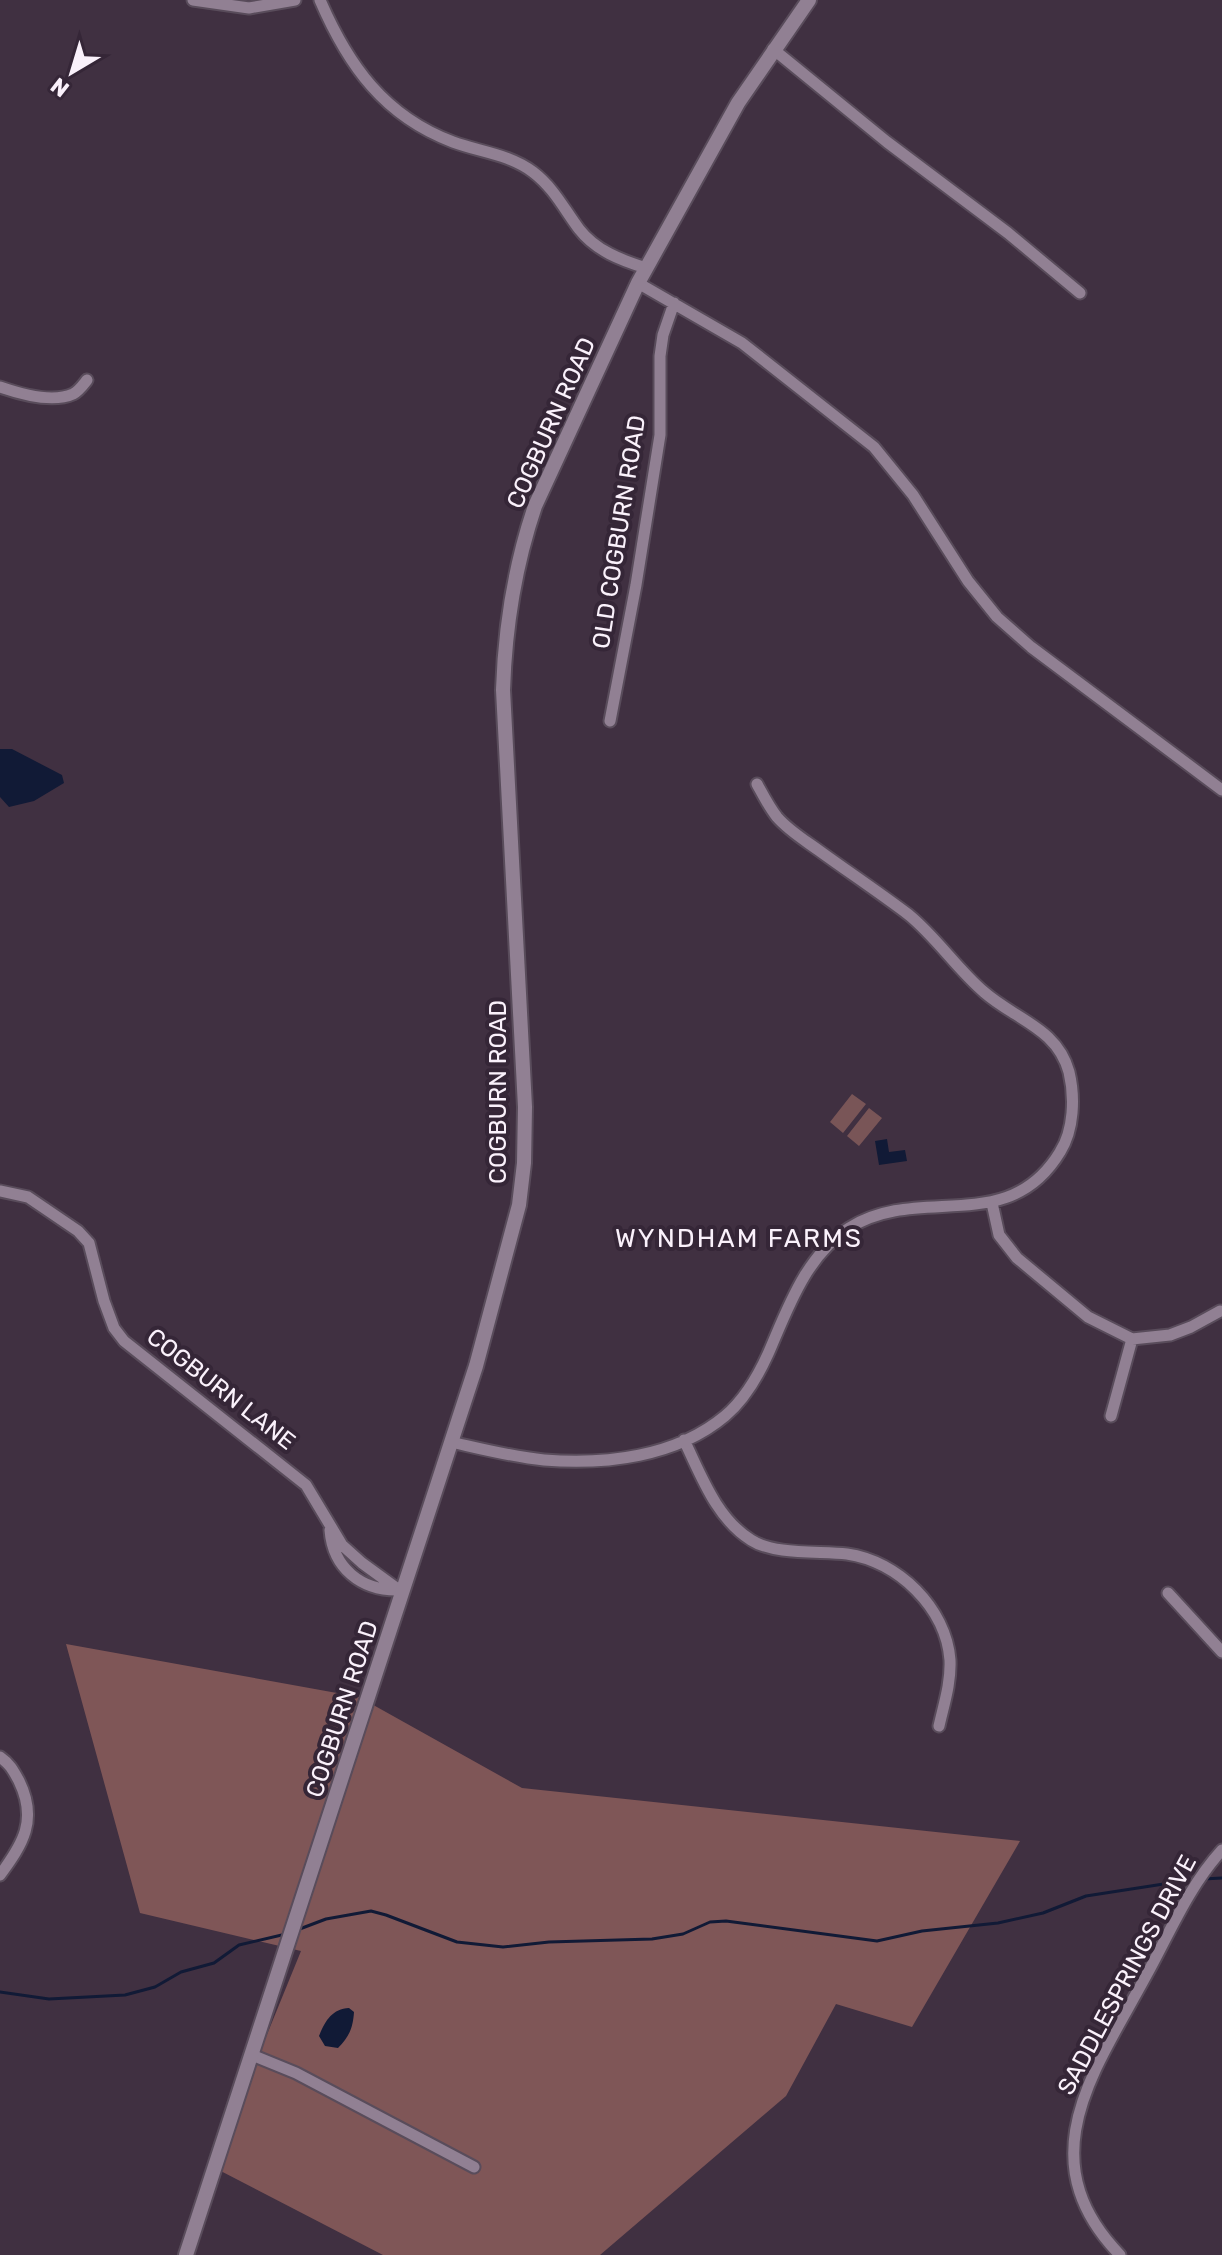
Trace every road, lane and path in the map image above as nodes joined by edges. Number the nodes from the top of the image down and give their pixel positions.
1 (193, 0) edge
2 (295, 0) edge
3 (320, 0) edge
4 (809, 0) edge
5 (773, 49) junction
6 (646, 268) junction
7 (638, 283) junction
8 (1080, 293) dead end
9 (674, 303) junction
10 (87, 380) dead end
11 (0, 387) edge
12 (610, 721) dead end
13 (757, 784) dead end
14 (1222, 790) edge
15 (0, 1191) edge
16 (992, 1203) junction
17 (1220, 1311) edge
18 (1132, 1339) junction
19 (1111, 1416) dead end
20 (684, 1440) junction
21 (451, 1442) junction
22 (401, 1590) junction
23 (1168, 1593) dead end
24 (1222, 1652) edge
25 (939, 1726) dead end
26 (0, 1757) edge
27 (1222, 1850) edge
28 (0, 1875) edge
29 (252, 2055) junction
30 (474, 2167) dead end
31 (186, 2255) edge
32 (1120, 2255) edge

1 - 2 street
3 - 6 street
4 - 5 street, COGBURN ROAD
5 - 6 street, COGBURN ROAD
5 - 8 street
6 - 7 street, COGBURN ROAD
7 - 9 street
7 - 21 street, COGBURN ROAD
9 - 12 street, OLD COGBURN ROAD
9 - 14 street
10 - 11 street
13 - 16 street
15 - 22 street, COGBURN LANE
16 - 18 street
16 - 20 street
17 - 18 street
18 - 19 street
20 - 21 street
20 - 25 street
21 - 22 street, COGBURN ROAD
22 - 29 street, COGBURN ROAD
23 - 24 street
26 - 28 street
27 - 32 street, SADDLESPRINGS DRIVE
29 - 30 street
29 - 31 street, COGBURN ROAD

